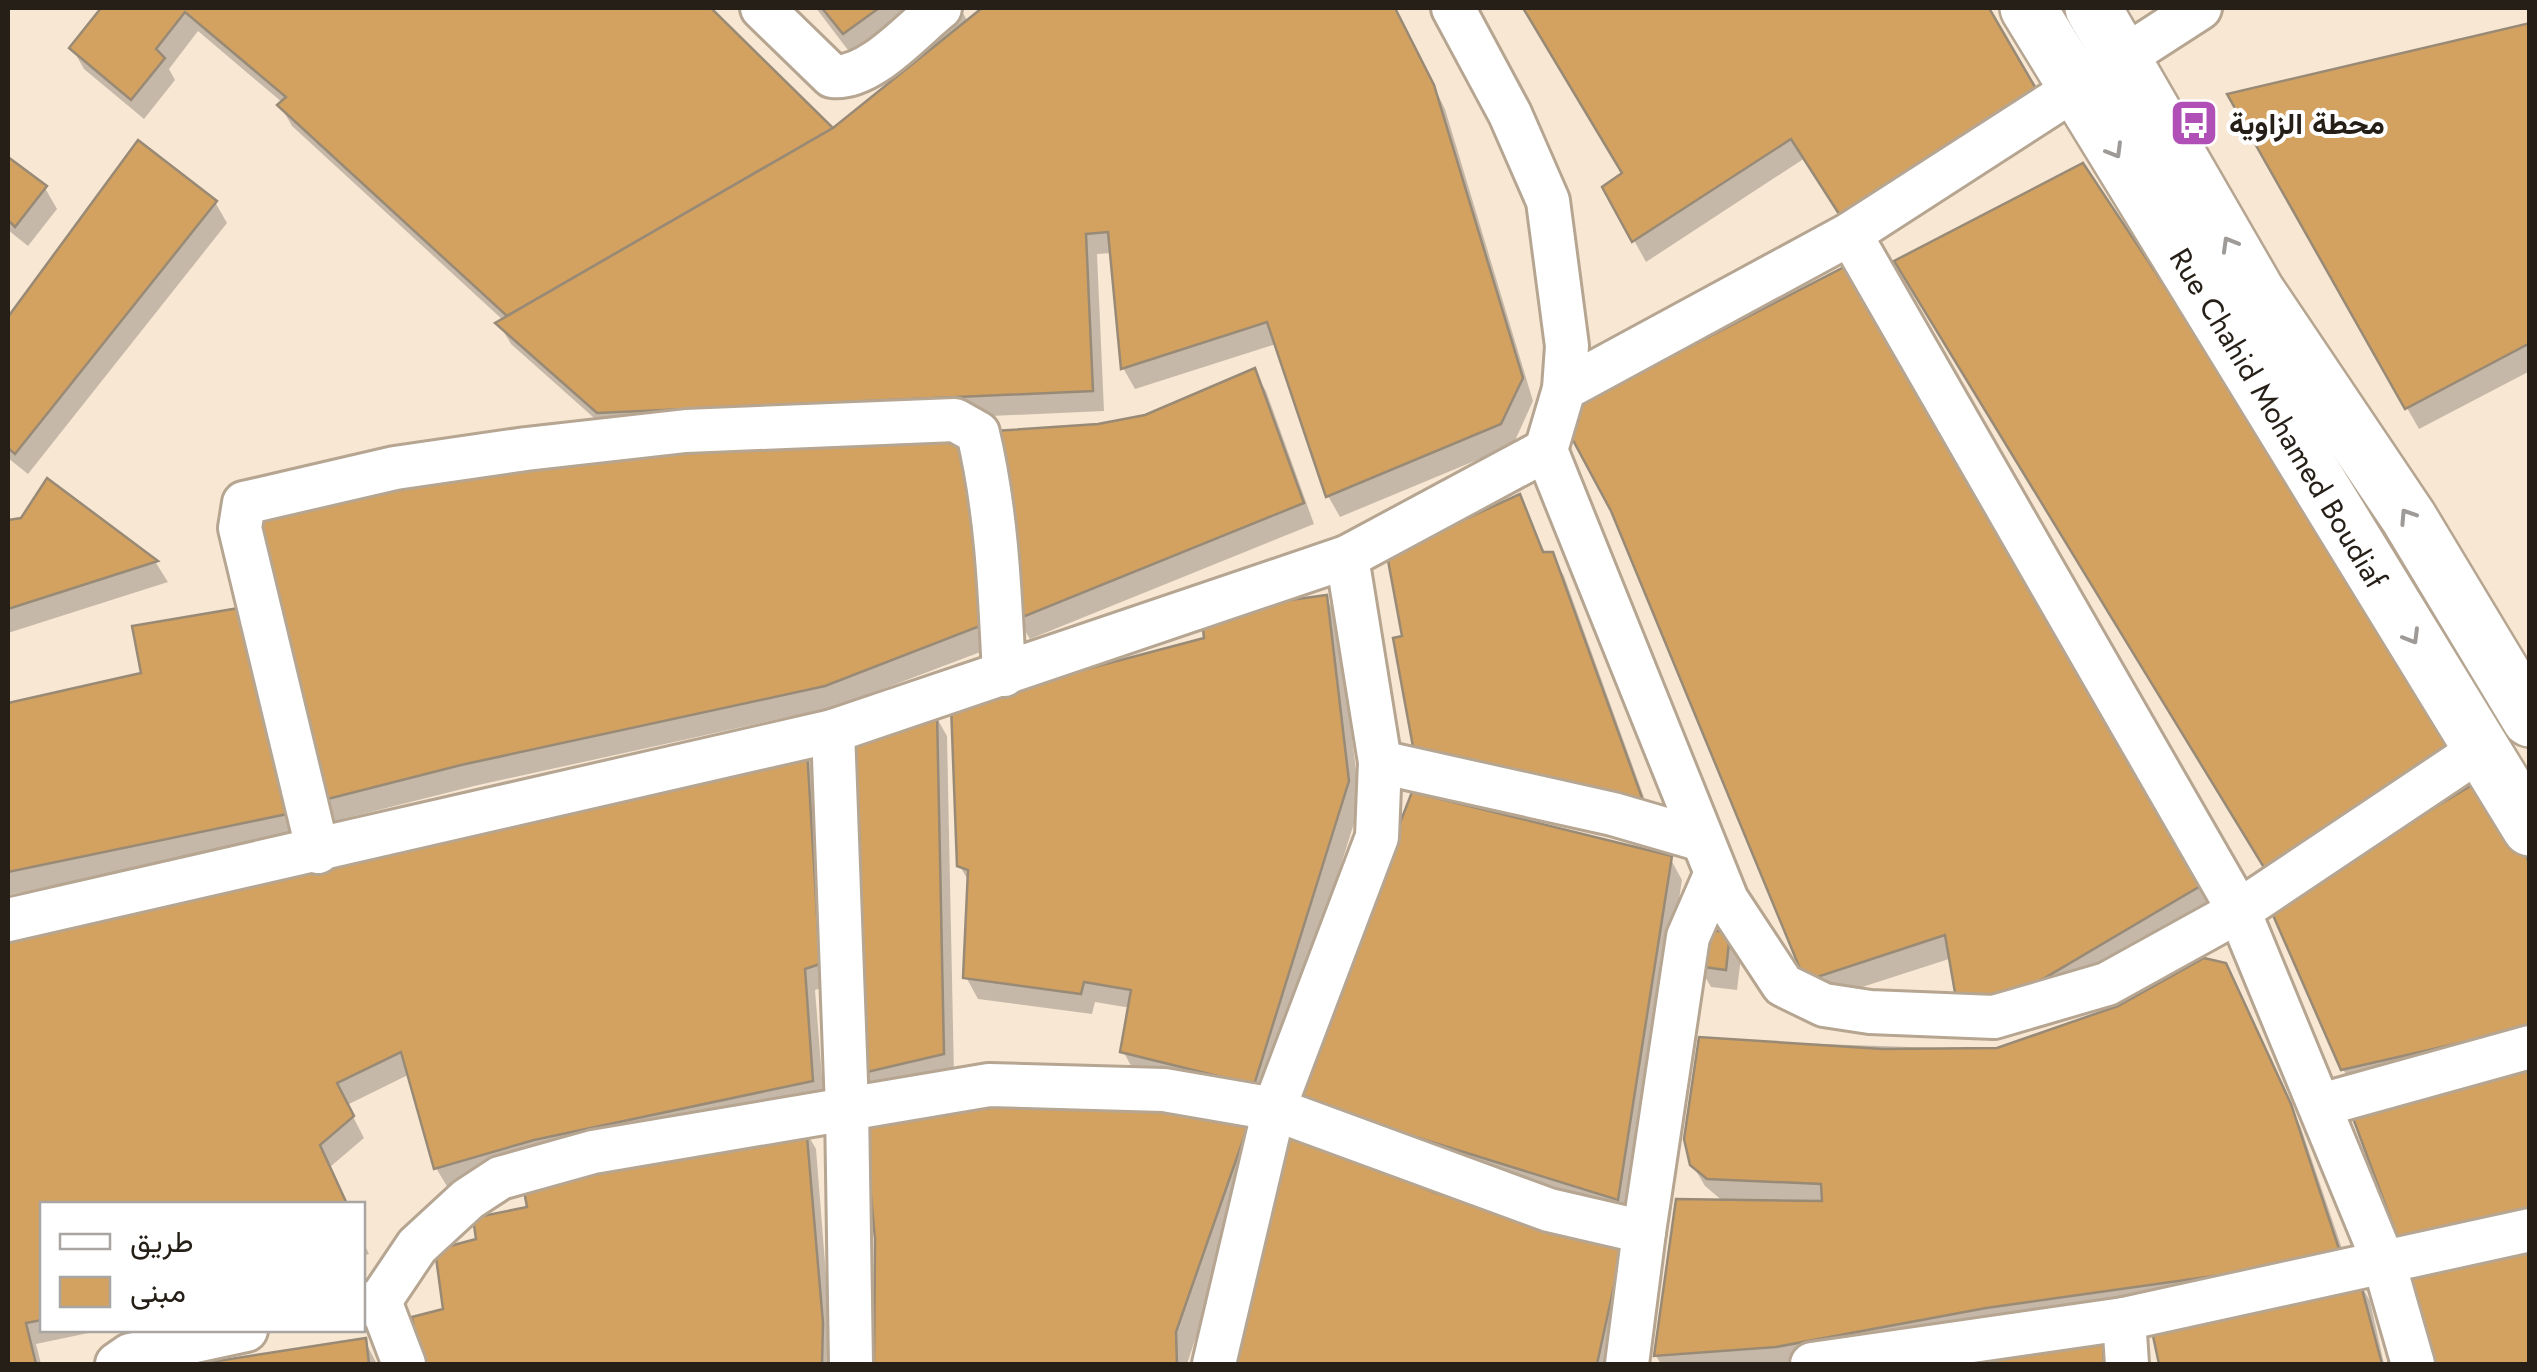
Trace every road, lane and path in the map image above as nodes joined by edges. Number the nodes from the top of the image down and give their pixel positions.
1 (762, 8) edge
2 (940, 8) edge
3 (1453, 8) edge
4 (2028, 8) edge
5 (2093, 8) edge
6 (2200, 8) edge
7 (2122, 57) junction
8 (2075, 87) junction
9 (1850, 234) junction
10 (1564, 388) junction
11 (1546, 450) junction
12 (1347, 557) junction
13 (1004, 675) junction
14 (2530, 719) edge
15 (833, 732) junction
16 (2480, 749) junction
17 (1380, 762) junction
18 (2530, 828) edge
19 (318, 852) junction
20 (1707, 857) junction
21 (2240, 911) junction
22 (8, 920) edge
23 (2530, 1046) edge
24 (2321, 1105) junction
25 (847, 1108) junction
26 (1274, 1109) junction
27 (2530, 1230) edge
28 (1644, 1232) junction
29 (2384, 1263) junction
30 (371, 1303) edge
31 (2124, 1319) junction
32 (237, 1332) edge
33 (117, 1364) edge
34 (404, 1364) edge
35 (851, 1364) edge
36 (1214, 1364) edge
37 (1627, 1364) edge
38 (1812, 1364) edge
39 (2127, 1364) edge
40 (2413, 1364) edge

1 - 2 street
3 - 10 street
4 - 8 main road, Rue Chahid Mohamed Boudiaf
5 - 7 main road, Rue Chahid Mohamed Boudiaf
6 - 7 street
7 - 8 street
14 -> 7 main road, Rue Chahid Mohamed Boudiaf
8 - 9 street
8 -> 16 main road, Rue Chahid Mohamed Boudiaf
9 - 10 street
9 - 21 street
10 - 11 street
11 - 12 street
11 - 20 street
12 - 13 street
12 - 17 street
13 - 15 street
13 - 19 street
15 - 19 street
15 - 25 street
16 - 18 main road, Rue Chahid Mohamed Boudiaf
16 - 21 street
17 - 20 street
17 - 26 street
19 - 22 street
20 - 21 street
20 - 28 street
21 - 24 street
23 - 24 street
24 - 29 street
25 - 26 street
25 - 30 street
25 - 35 street
26 - 28 street
26 - 36 street
27 - 29 street
28 - 37 street
29 - 31 street
29 - 40 street
30 - 34 street
31 - 38 street
31 - 39 street
32 - 33 street

